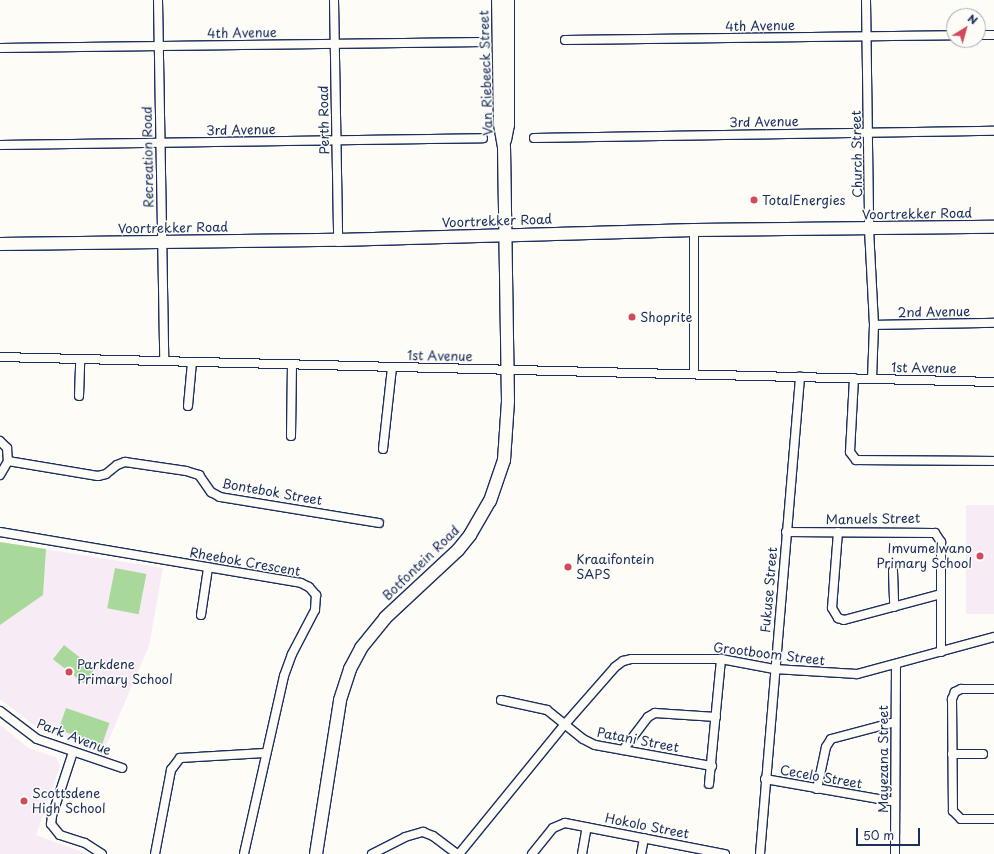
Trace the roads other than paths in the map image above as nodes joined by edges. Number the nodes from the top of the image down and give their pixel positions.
1 (158, 0) edge
2 (334, 0) edge
3 (498, 0) edge
4 (508, 0) edge
5 (866, 0) edge
6 (946, 35) edge
7 (867, 36) junction
8 (565, 40) dead end
9 (484, 42) dead end
10 (335, 44) junction
11 (158, 47) junction
12 (0, 48) edge
13 (994, 131) edge
14 (868, 133) junction
15 (483, 138) dead end
16 (534, 138) dead end
17 (337, 141) junction
18 (160, 143) junction
19 (0, 145) edge
20 (503, 145) junction
21 (994, 227) edge
22 (869, 229) junction
23 (694, 230) junction
24 (504, 234) junction
25 (338, 240) junction
26 (162, 241) junction
27 (0, 244) edge
28 (994, 323) edge
29 (874, 325) junction
30 (0, 357) edge
31 (80, 359) junction
32 (164, 361) junction
33 (192, 362) junction
34 (292, 364) junction
35 (392, 367) junction
36 (507, 369) junction
37 (694, 374) junction
38 (800, 377) junction
39 (854, 378) junction
40 (872, 379) junction
41 (994, 382) edge
42 (78, 396) dead end
43 (188, 406) dead end
44 (291, 436) dead end
45 (0, 441) edge
46 (383, 449) dead end
47 (8, 461) junction
48 (994, 461) edge
49 (0, 475) edge
50 (379, 523) dead end
51 (0, 532) edge
52 (786, 532) junction
53 (838, 532) junction
54 (208, 568) junction
55 (893, 571) dead end
56 (941, 594) junction
57 (894, 607) junction
58 (201, 615) dead end
59 (994, 637) edge
60 (941, 652) junction
61 (721, 659) junction
62 (896, 664) junction
63 (774, 669) junction
64 (994, 689) edge
65 (501, 700) dead end
66 (0, 711) edge
67 (716, 717) junction
68 (895, 722) junction
69 (566, 724) junction
70 (623, 750) junction
71 (73, 752) junction
72 (264, 753) junction
73 (952, 754) junction
74 (982, 754) dead end
75 (712, 766) junction
76 (122, 768) dead end
77 (765, 779) junction
78 (709, 784) dead end
79 (817, 789) junction
80 (895, 802) junction
81 (994, 819) edge
82 (587, 827) junction
83 (644, 838) junction
84 (702, 852) edge
85 (102, 854) edge
86 (155, 854) edge
87 (244, 854) edge
88 (316, 854) edge
89 (372, 854) edge
90 (458, 854) edge
91 (532, 854) edge
92 (582, 854) edge
93 (641, 854) edge
94 (725, 854) edge
95 (760, 854) edge
96 (895, 854) edge

1 - 11 street, Recreation Road
2 - 10 street, Perth Road
3 - 20 main road, Van Riebeeck Street
4 - 20 main road, Van Riebeeck Street
5 - 7 street, Church Street
6 - 7 street, 4th Avenue
7 - 8 street, 4th Avenue
7 - 14 street, Church Street
9 - 10 street, 4th Avenue
10 - 11 street, 4th Avenue
10 - 17 street, Perth Road
11 - 12 street, 4th Avenue
11 - 18 street, Recreation Road
13 - 14 street, 3rd Avenue
14 - 16 street, 3rd Avenue
14 - 22 street, Church Street
15 - 17 street, 3rd Avenue
17 - 18 street, 3rd Avenue
17 - 25 street, Perth Road
18 - 19 street, 3rd Avenue
18 - 26 street, Recreation Road
20 - 24 main road, Van Riebeeck Street
21 - 22 main road, Voortrekker Road
22 - 23 main road, Voortrekker Road
22 - 29 street, Church Street
23 - 24 main road, Voortrekker Road
23 - 37 street
24 - 25 main road, Voortrekker Road
24 - 36 main road, Botfontein Road
25 - 26 main road, Voortrekker Road
26 - 27 main road, Voortrekker Road
26 - 32 street, Recreation Road
28 - 29 street, 2nd Avenue
29 - 40 street, Church Street
30 - 31 street, 1st Avenue
31 - 32 street, 1st Avenue
31 - 42 street
32 - 33 street, 1st Avenue
33 - 34 street, 1st Avenue
33 - 43 street
34 - 35 street, 1st Avenue
34 - 44 street
35 - 36 street, 1st Avenue
35 - 46 street
36 - 37 street, 1st Avenue
36 - 88 main road, Botfontein Road
37 - 38 street, 1st Avenue
38 - 39 street, 1st Avenue
38 - 52 street, Fukuse Street
39 - 40 street, 1st Avenue
39 - 48 street
40 - 41 street, 1st Avenue
45 - 47 street
47 - 49 street
47 - 50 street, Bontebok Street
51 - 54 street, Rheebok Crescent
52 - 53 street, Manuels Street
52 - 63 street, Fukuse Street
53 - 56 street, Manuels Street
53 - 57 street
54 - 58 street
54 - 72 street, Rheebok Crescent
55 - 57 street
56 - 57 street
56 - 60 street, Manuels Street
59 - 60 street, Grootboom Street
60 - 62 street, Grootboom Street
61 - 63 street, Grootboom Street
61 - 67 street
61 - 69 street, Grootboom Street
62 - 63 street, Grootboom Street
62 - 68 street, Mayezana Street
63 - 77 street, Fukuse Street
64 - 73 street
65 - 69 street, Patani Street
66 - 71 street, Park Avenue
67 - 70 street
67 - 75 street
68 - 79 street
68 - 80 street, Mayezana Street
69 - 70 street, Patani Street
69 - 90 street, Grootboom Street
70 - 75 street, Patani Street
71 - 76 street, Park Avenue
71 - 85 street
72 - 86 street
72 - 87 street, Rheebok Crescent
73 - 74 street
73 - 81 street
75 - 78 street
77 - 79 street, Cecelo Street
77 - 95 street, Fukuse Street
79 - 80 street, Cecelo Street
80 - 96 street, Mayezana Street
82 - 83 street, Hokolo Street
82 - 91 street, Hokolo Street
82 - 92 street, Hokolo Street
83 - 84 street, Hokolo Street
83 - 93 street
84 - 94 street, Hokolo Street
89 - 90 street

